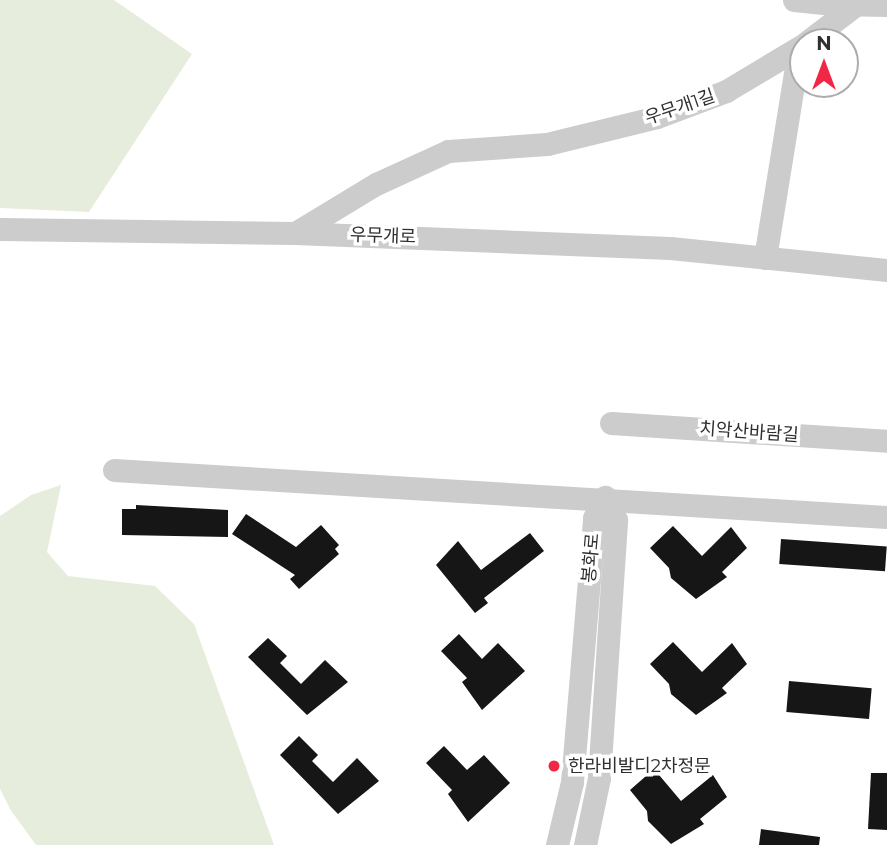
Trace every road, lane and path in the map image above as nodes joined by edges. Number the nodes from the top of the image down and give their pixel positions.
1 (794, 0) edge
2 (832, 2) edge
3 (860, 2) edge
4 (887, 5) edge
5 (826, 28) edge
6 (789, 53) edge
7 (794, 98) edge
8 (0, 229) edge
9 (295, 233) junction
10 (765, 258) junction
11 (887, 270) edge
12 (611, 423) dead end
13 (887, 441) edge
14 (114, 470) dead end
15 (605, 497) junction
16 (887, 517) edge
17 (557, 845) edge
18 (585, 845) edge

1 - 2 street
2 - 3 street
3 - 4 street
3 - 5 street, 우무개1길
6 - 9 street, 우무개1길
7 - 10 street
8 - 9 street, 우무개로
9 - 10 street, 우무개로
10 - 11 street, 우무개로
12 - 13 street, 치악산바람길
14 - 15 street
15 - 16 street
15 - 17 street, 봉화로
15 - 18 street, 봉화로

